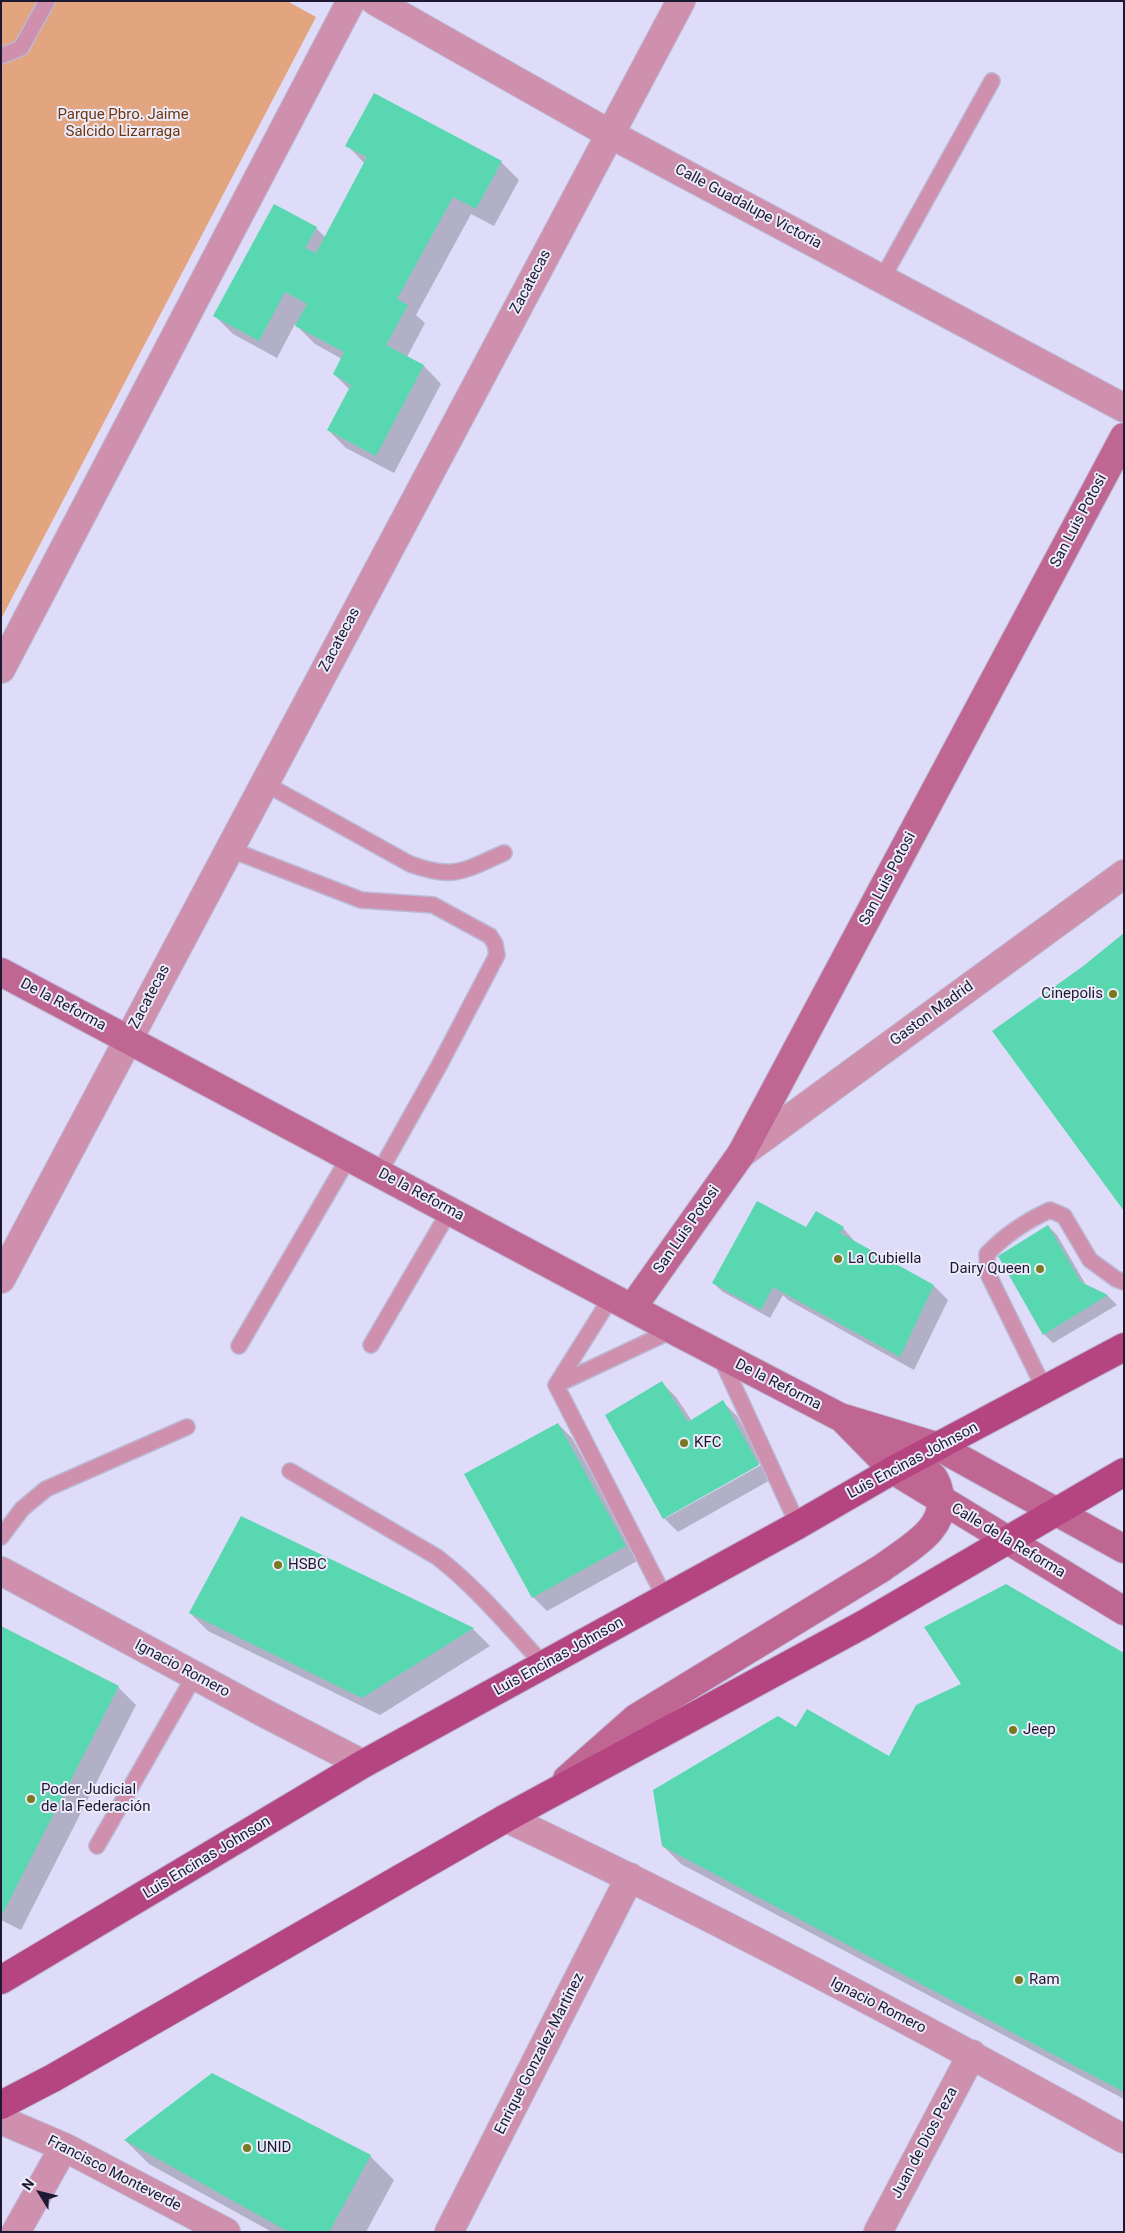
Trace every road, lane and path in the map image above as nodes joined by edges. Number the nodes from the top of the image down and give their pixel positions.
1 (47, 1) edge
2 (351, 1) edge
3 (374, 1) edge
4 (681, 1) edge
5 (1, 56) edge
6 (992, 81) dead end
7 (610, 134) junction
8 (882, 279) junction
9 (1124, 408) edge
10 (1124, 437) edge
11 (1, 669) edge
12 (264, 783) junction
13 (229, 849) junction
14 (504, 853) dead end
15 (1124, 874) edge
16 (1, 972) edge
17 (127, 1040) junction
18 (741, 1154) junction
19 (349, 1157) junction
20 (379, 1173) junction
21 (450, 1210) junction
22 (1, 1279) edge
23 (1124, 1282) edge
24 (622, 1302) junction
25 (673, 1330) junction
26 (370, 1345) dead end
27 (239, 1346) dead end
28 (1124, 1347) edge
29 (720, 1354) junction
30 (556, 1385) junction
31 (1045, 1390) junction
32 (840, 1417) junction
33 (187, 1427) dead end
34 (939, 1447) junction
35 (903, 1465) junction
36 (290, 1471) dead end
37 (1124, 1472) edge
38 (943, 1501) junction
39 (1057, 1512) junction
40 (798, 1525) junction
41 (1, 1537) edge
42 (1007, 1541) junction
43 (1124, 1549) edge
44 (1, 1571) edge
45 (665, 1598) junction
46 (1124, 1610) edge
47 (544, 1664) junction
48 (195, 1675) junction
49 (364, 1764) junction
50 (547, 1796) junction
51 (506, 1818) junction
52 (97, 1846) dead end
53 (630, 1877) junction
54 (1, 1980) edge
55 (972, 2054) junction
56 (1, 2105) edge
57 (1, 2120) edge
58 (1124, 2139) edge
59 (64, 2147) junction
60 (16, 2232) edge
61 (226, 2232) edge
62 (449, 2232) edge
63 (878, 2232) edge

1 - 5 lane
2 - 11 street
3 - 7 street, Calle Guadalupe Victoria
4 - 7 street, Zacatecas
6 - 8 lane
7 - 8 street, Calle Guadalupe Victoria
7 - 12 street, Zacatecas
8 - 9 street, Calle Guadalupe Victoria
10 - 18 main road, San Luis Potosi
12 - 13 street, Zacatecas
12 - 14 lane
13 - 17 street, Zacatecas
13 - 20 lane
15 - 18 street, Gaston Madrid
16 - 17 main road, De la Reforma
17 - 19 main road, De la Reforma
17 - 22 street, Zacatecas
18 - 24 main road, San Luis Potosi
19 - 20 main road, De la Reforma
19 - 27 lane
20 - 21 main road, De la Reforma
21 - 24 main road, De la Reforma
21 - 26 lane
23 - 31 lane
24 - 25 main road, De la Reforma
24 - 30 lane
25 - 29 main road, De la Reforma
25 - 30 lane
28 - 31 main road, Luis Encinas Johnson
29 - 32 main road, De la Reforma
29 - 40 lane
30 - 45 lane
31 - 34 main road, Luis Encinas Johnson
32 - 34 main road, De la Reforma
32 - 35 main road
33 - 41 lane
34 - 35 main road, Luis Encinas Johnson
34 - 39 main road
35 - 38 main road
35 - 40 main road, Luis Encinas Johnson
36 - 47 lane
37 - 39 main road
38 - 42 main road, Calle de la Reforma
38 - 50 main road
39 - 42 main road
39 - 43 main road
40 - 45 main road, Luis Encinas Johnson
42 - 46 main road, Calle de la Reforma
42 - 50 main road
44 - 48 street, Ignacio Romero
45 - 47 main road, Luis Encinas Johnson
47 - 49 main road, Luis Encinas Johnson
48 - 49 street, Ignacio Romero
48 - 52 lane
49 - 54 main road, Luis Encinas Johnson
50 - 51 main road
51 - 53 street, Ignacio Romero
51 - 56 main road
53 - 55 street, Ignacio Romero
53 - 62 street, Enrique Gonzalez Martínez
55 - 58 street, Ignacio Romero
55 - 63 street, Juan de Dios Peza
57 - 59 street, Francisco Monteverde
59 - 60 street
59 - 61 street, Francisco Monteverde

